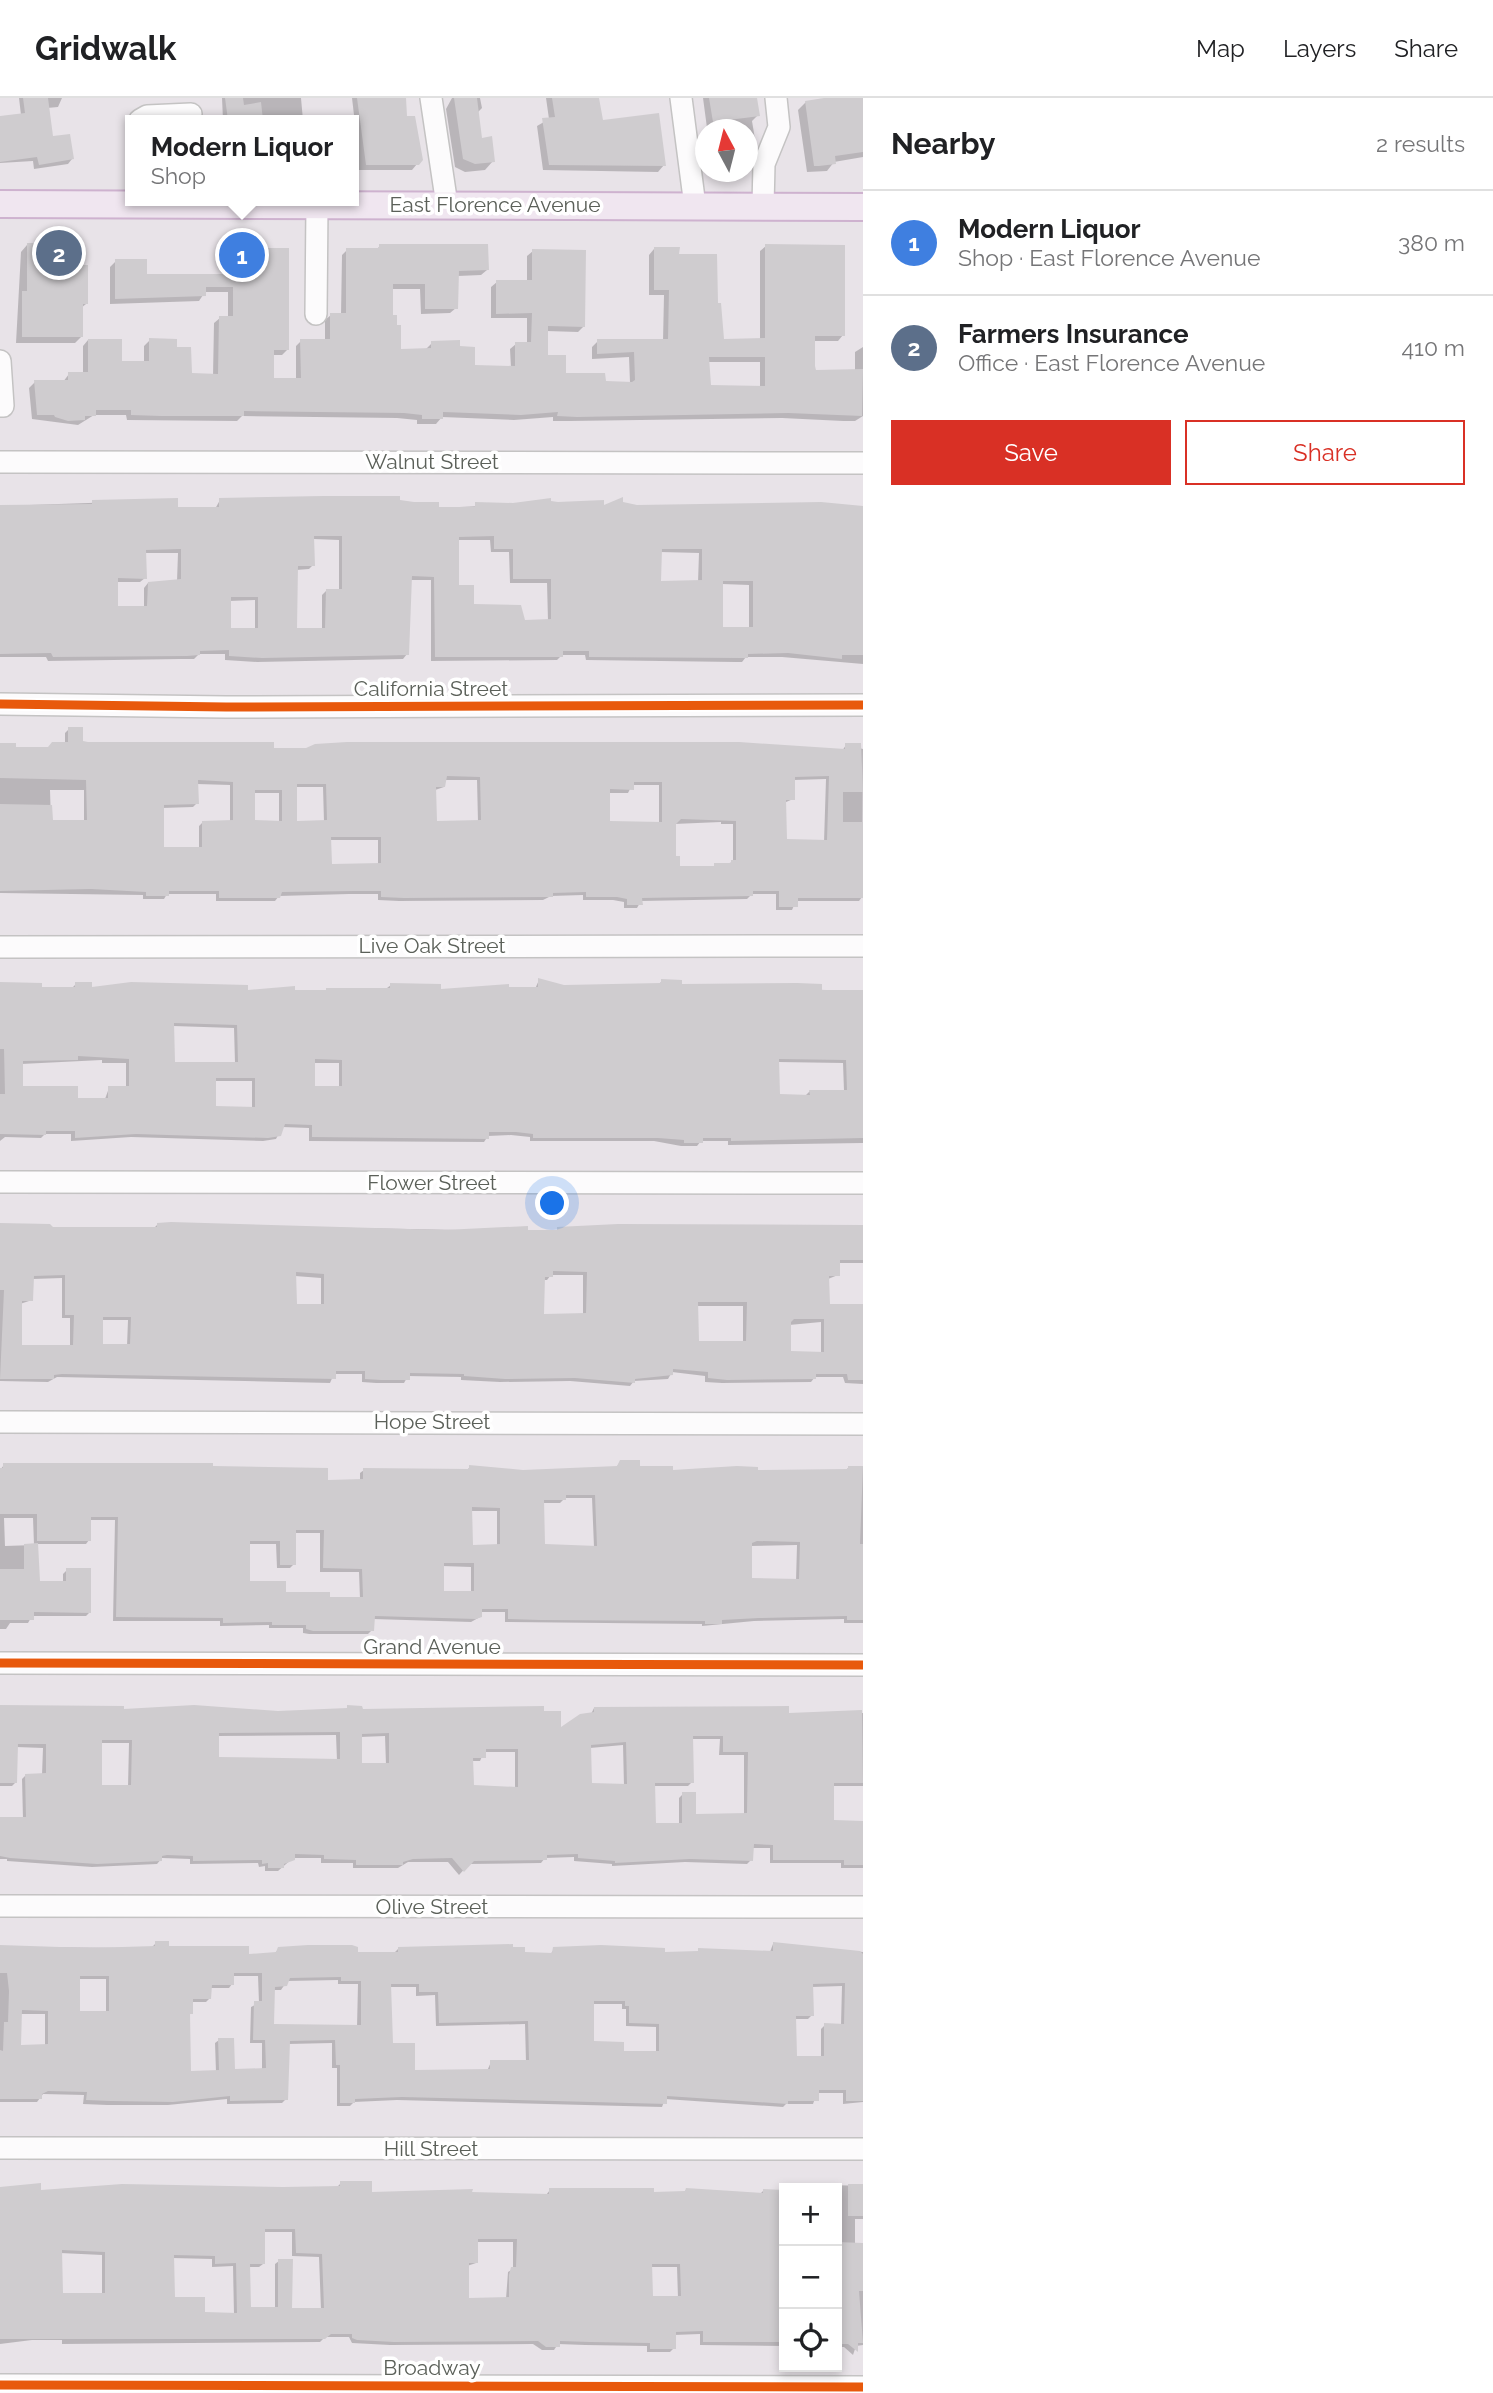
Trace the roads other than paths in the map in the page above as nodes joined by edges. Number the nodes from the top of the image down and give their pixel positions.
1 (431, 98) edge
2 (681, 98) edge
3 (776, 98) edge
4 (190, 111) edge
5 (156, 115) edge
6 (125, 202) edge
7 (0, 204) edge
8 (359, 205) edge
9 (447, 205) junction
10 (317, 206) edge
11 (695, 206) junction
12 (763, 206) junction
13 (863, 207) edge
14 (863, 224) edge
15 (316, 314) dead end
16 (0, 361) edge
17 (0, 406) edge
18 (0, 462) edge
19 (863, 463) edge
20 (0, 704) edge
21 (863, 705) edge
22 (863, 946) edge
23 (0, 947) edge
24 (0, 1182) edge
25 (863, 1183) edge
26 (0, 1422) edge
27 (863, 1424) edge
28 (0, 1663) edge
29 (863, 1665) edge
30 (0, 1906) edge
31 (863, 1907) edge
32 (0, 2148) edge
33 (863, 2149) edge
34 (0, 2385) edge
35 (863, 2387) edge

1 - 9 street
2 - 11 street
3 - 12 street
4 - 5 street
6 - 7 main road, East Florence Avenue
8 - 9 main road, East Florence Avenue
9 - 11 main road, East Florence Avenue
10 - 15 street
11 - 12 main road, East Florence Avenue
12 - 13 main road, East Florence Avenue
13 - 14 street
16 - 17 street
18 - 19 street, Walnut Street
20 - 21 street, California Street
22 - 23 street, Live Oak Street
24 - 25 street, Flower Street
26 - 27 street, Hope Street
28 - 29 street, Grand Avenue
30 - 31 street, Olive Street
32 - 33 street, Hill Street
34 - 35 street, Broadway

